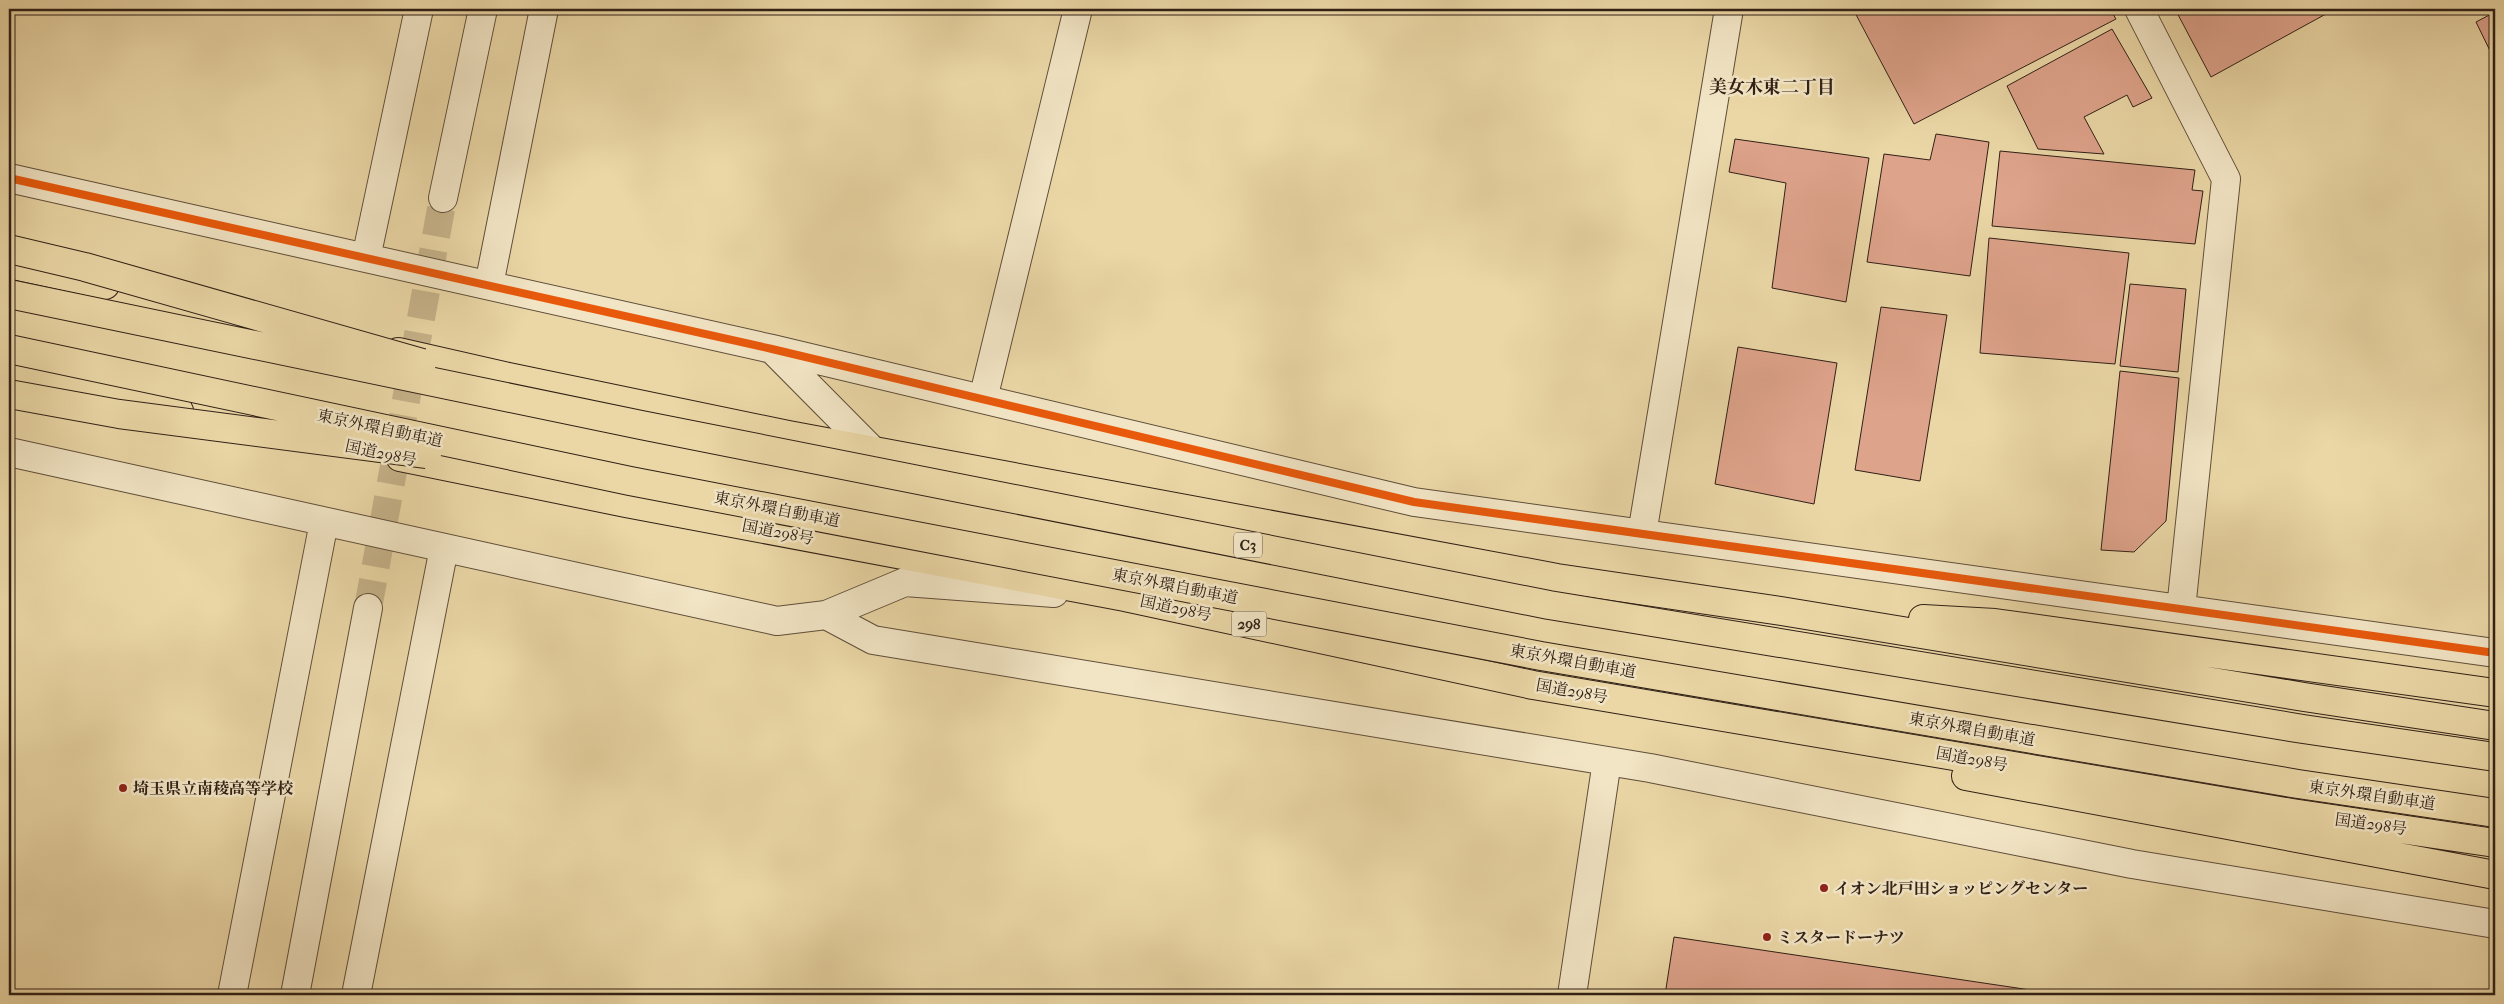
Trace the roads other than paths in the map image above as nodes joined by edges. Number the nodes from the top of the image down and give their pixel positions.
1 (420, 9) edge
2 (484, 9) edge
3 (544, 9) edge
4 (1078, 9) edge
5 (1729, 9) edge
6 (2139, 9) edge
7 (9, 178) edge
8 (443, 198) tunnel mouth
9 (9, 249) edge
10 (366, 258) junction
11 (9, 264) edge
12 (490, 285) junction
13 (9, 294) edge
14 (9, 348) edge
15 (772, 349) junction
16 (9, 375) edge
17 (9, 394) edge
18 (983, 399) junction
19 (641, 425) junction
20 (872, 450) junction
21 (9, 452) edge
22 (630, 481) junction
23 (324, 522) junction
24 (1642, 534) junction
25 (444, 548) junction
26 (1125, 597) junction
27 (368, 608) tunnel mouth
28 (2181, 609) junction
29 (1782, 611) junction
30 (826, 616) junction
31 (2495, 653) edge
32 (1534, 685) junction
33 (2495, 693) edge
34 (2495, 726) edge
35 (2495, 757) edge
36 (1607, 761) junction
37 (2495, 813) edge
38 (2495, 842) edge
39 (2495, 875) edge
40 (2495, 924) edge
41 (232, 995) edge
42 (296, 995) edge
43 (356, 995) edge
44 (1572, 995) edge

1 - 10 street
2 - 8 street
3 - 12 street
4 - 18 street
5 - 24 street
6 - 28 street
7 - 10 street
9 - 19 highway, bridge
10 - 12 street
11 - 20 highway
12 - 15 street
13 - 19 highway, C3, bridge
14 - 22 highway, 東京外環自動車道, bridge
15 - 18 street
15 - 20 street
16 - 26 highway, 国道298号 / 298
17 - 22 highway, bridge
18 - 24 street
19 - 35 highway, C3, bridge
20 - 29 highway
21 - 23 street
22 - 37 highway, 東京外環自動車道, bridge
23 - 25 street
23 - 41 street
24 - 28 street
25 - 30 street
25 - 43 street
26 - 30 street
26 - 32 highway, 国道298号 / 298
27 - 42 street
28 - 31 street
29 - 33 highway
29 - 34 highway
30 - 36 street
32 - 38 highway, 国道298号 / 298
32 - 39 highway
36 - 40 street
36 - 44 street

